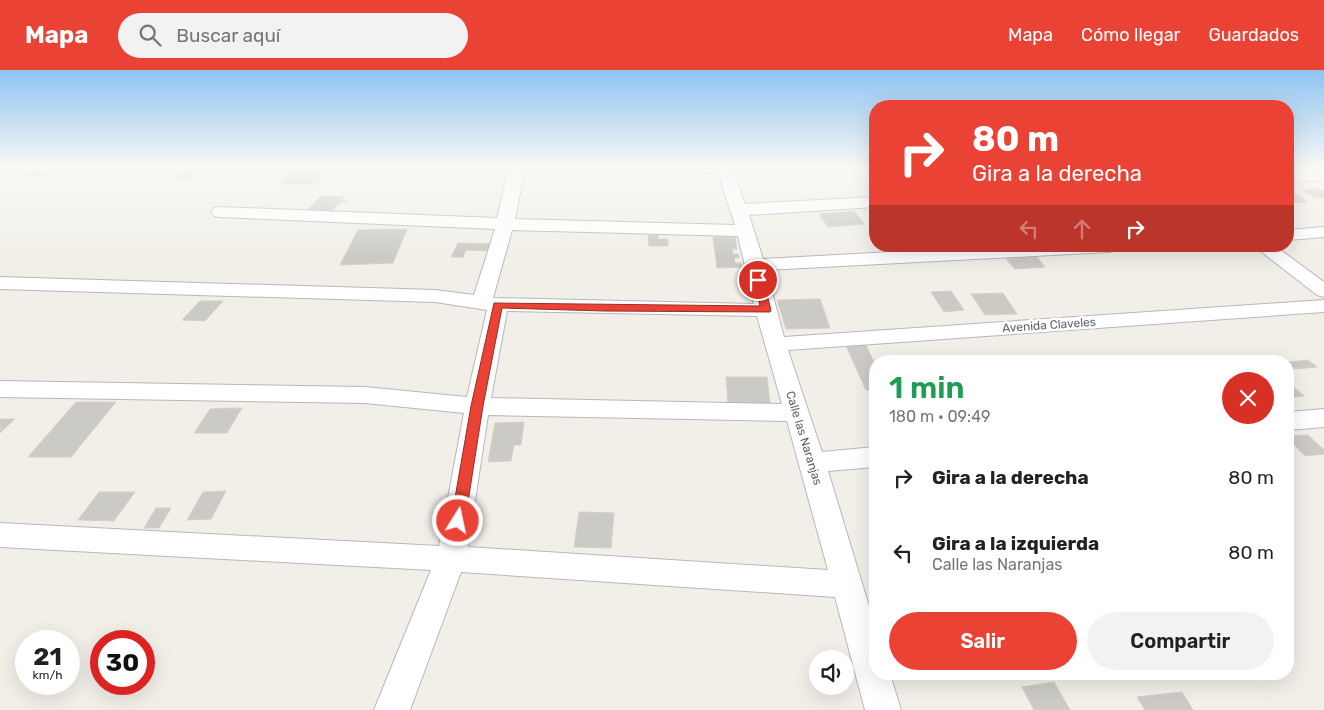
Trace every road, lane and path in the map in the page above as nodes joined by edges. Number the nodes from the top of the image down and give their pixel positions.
1 (511, 197) edge
2 (734, 197) edge
3 (869, 203) edge
4 (220, 212) dead end
5 (742, 220) junction
6 (505, 224) junction
7 (1324, 232) edge
8 (1294, 234) edge
9 (997, 252) edge
10 (1271, 252) edge
11 (755, 265) junction
12 (0, 283) edge
13 (1324, 290) edge
14 (490, 303) junction
15 (1324, 306) edge
16 (766, 310) junction
17 (775, 344) junction
18 (0, 389) edge
19 (477, 406) junction
20 (796, 414) junction
21 (1324, 418) edge
22 (1294, 420) edge
23 (869, 458) edge
24 (812, 463) junction
25 (0, 534) edge
26 (451, 560) junction
27 (848, 585) junction
28 (869, 660) edge
29 (875, 680) edge
30 (392, 710) edge
31 (883, 710) edge

1 - 6 street
2 - 5 street, Calle las Naranjas
3 - 5 street
4 - 6 street
5 - 6 street
5 - 11 street, Calle las Naranjas
6 - 14 street
7 - 8 street
9 - 11 street
10 - 13 street
11 - 16 street, Calle las Naranjas
12 - 14 street
14 - 16 street
14 - 19 street
15 - 17 street, Avenida Claveles
16 - 17 street, Calle las Naranjas
17 - 20 street, Calle las Naranjas
18 - 19 street
19 - 20 street
19 - 26 street
20 - 24 street, Calle las Naranjas
21 - 22 street
23 - 24 street
24 - 27 street, Calle las Naranjas
25 - 26 street
26 - 27 street
26 - 30 street
27 - 28 street, Calle las Naranjas
29 - 31 street, Calle las Naranjas

